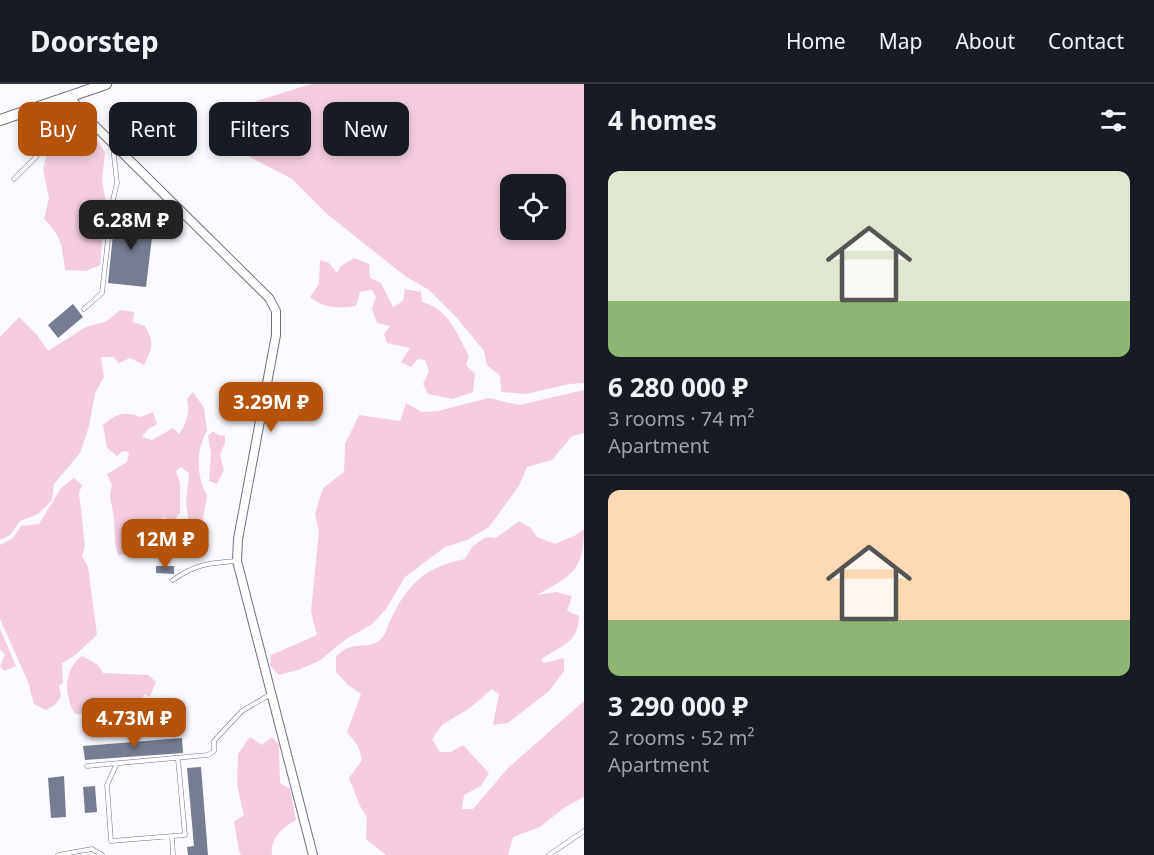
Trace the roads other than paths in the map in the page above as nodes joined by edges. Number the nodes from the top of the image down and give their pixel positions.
1 (106, 84) edge
2 (70, 97) junction
3 (55, 102) edge
4 (18, 114) edge
5 (0, 120) edge
6 (109, 139) edge
7 (36, 156) edge
8 (114, 156) edge
9 (126, 156) edge
10 (14, 179) dead end
11 (112, 204) junction
12 (145, 208) dead end
13 (84, 309) dead end
14 (237, 561) junction
15 (172, 580) dead end
16 (272, 694) junction
17 (178, 759) junction
18 (117, 764) junction
19 (87, 766) dead end
20 (584, 831) edge
21 (172, 836) junction
22 (58, 855) edge
23 (65, 855) edge
24 (102, 855) edge
25 (173, 855) edge
26 (313, 855) edge
27 (549, 855) edge

1 - 2 street
2 - 3 street
2 - 6 street
4 - 5 street
7 - 10 lane
8 - 11 lane
9 - 14 street
11 - 12 lane
11 - 13 lane
14 - 15 lane
14 - 16 street
16 - 17 lane
16 - 26 street
17 - 18 lane
17 - 21 lane
18 - 19 lane
18 - 21 lane
20 - 27 lane
21 - 25 lane
22 - 23 lane
23 - 24 lane

